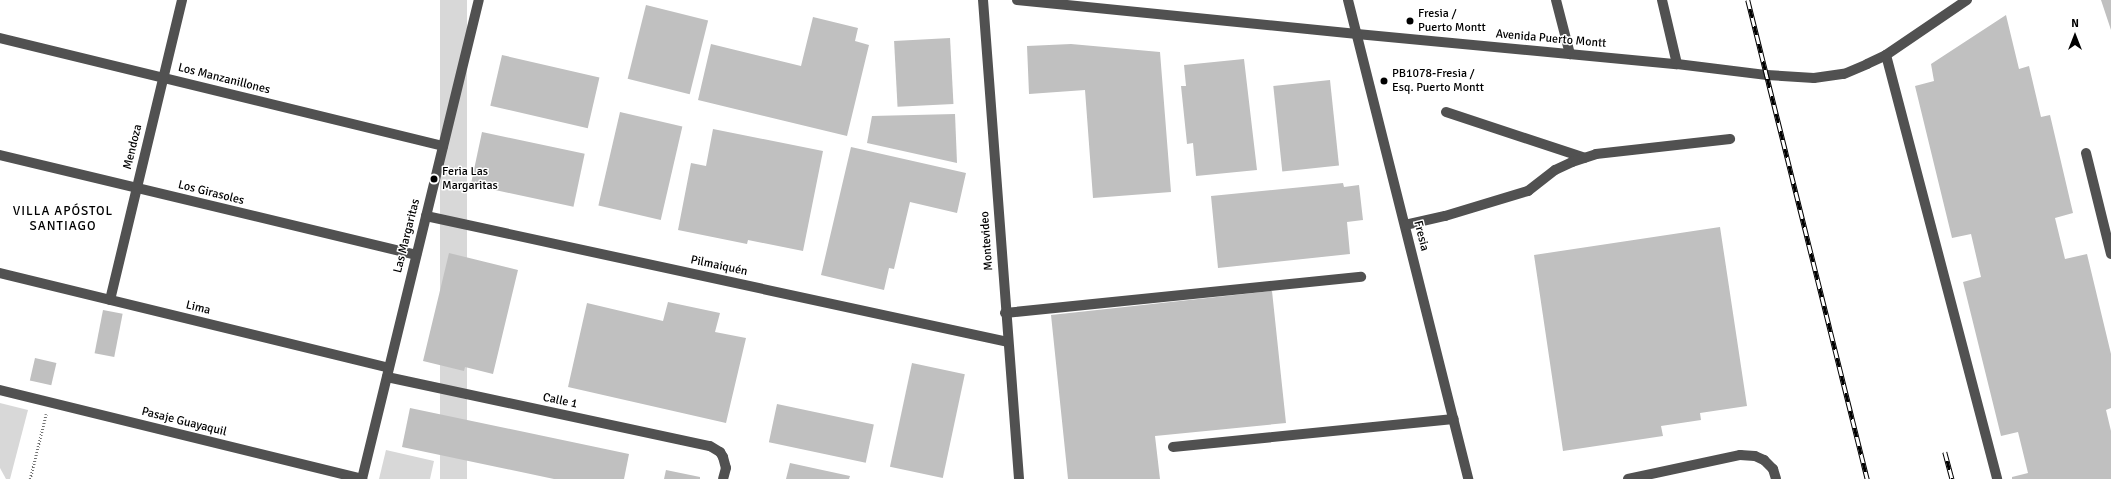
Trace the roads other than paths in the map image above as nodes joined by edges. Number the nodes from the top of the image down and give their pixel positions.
1 (182, 0) edge
2 (479, 0) edge
3 (983, 0) edge
4 (1017, 0) edge
5 (1348, 0) edge
6 (1556, 0) edge
7 (1662, 0) edge
8 (1967, 0) edge
9 (1357, 34) junction
10 (0, 38) edge
11 (1570, 54) junction
12 (1886, 54) junction
13 (1678, 64) junction
14 (163, 78) junction
15 (1446, 112) dead end
16 (1730, 139) dead end
17 (443, 146) junction
18 (2086, 153) dead end
19 (0, 155) edge
20 (1585, 158) junction
21 (137, 188) junction
22 (426, 216) junction
23 (1405, 225) junction
24 (2111, 254) edge
25 (416, 256) junction
26 (0, 273) edge
27 (1361, 277) dead end
28 (110, 300) junction
29 (1005, 313) junction
30 (1008, 342) junction
31 (388, 373) junction
32 (0, 390) edge
33 (1454, 419) junction
34 (1173, 447) dead end
35 (362, 479) edge
36 (724, 479) edge
37 (1019, 479) edge
38 (1468, 479) edge
39 (1628, 479) edge
40 (1776, 479) edge
41 (1997, 479) edge

1 - 14 street, Mendoza
2 - 17 street, Las Margaritas
3 - 29 street, Montevideo
4 - 9 street, Avenida Puerto Montt
5 - 9 street, Fresia
6 - 11 street
7 - 13 street
8 - 12 street, Avenida Puerto Montt
9 - 11 street, Avenida Puerto Montt
9 - 23 street, Fresia
10 - 14 street, Los Manzanillones
11 - 13 street, Avenida Puerto Montt
12 - 13 street, Avenida Puerto Montt
12 - 41 street
14 - 17 street, Los Manzanillones
14 - 21 street, Mendoza
15 - 20 street
16 - 20 street
17 - 22 street, Las Margaritas
18 - 24 street
19 - 21 street, Los Girasoles
20 - 23 street
21 - 25 street, Los Girasoles
21 - 28 street, Mendoza
22 - 25 street, Las Margaritas
22 - 30 street, Pilmaiquén
23 - 33 street, Fresia
25 - 31 street, Las Margaritas
26 - 28 street, Lima
27 - 29 street
28 - 31 street, Lima
29 - 30 street, Montevideo
30 - 37 street, Montevideo
31 - 35 street, Las Margaritas
31 - 36 street, Calle 1
32 - 35 street, Pasaje Guayaquil
33 - 34 street
33 - 38 street, Fresia
39 - 40 street

